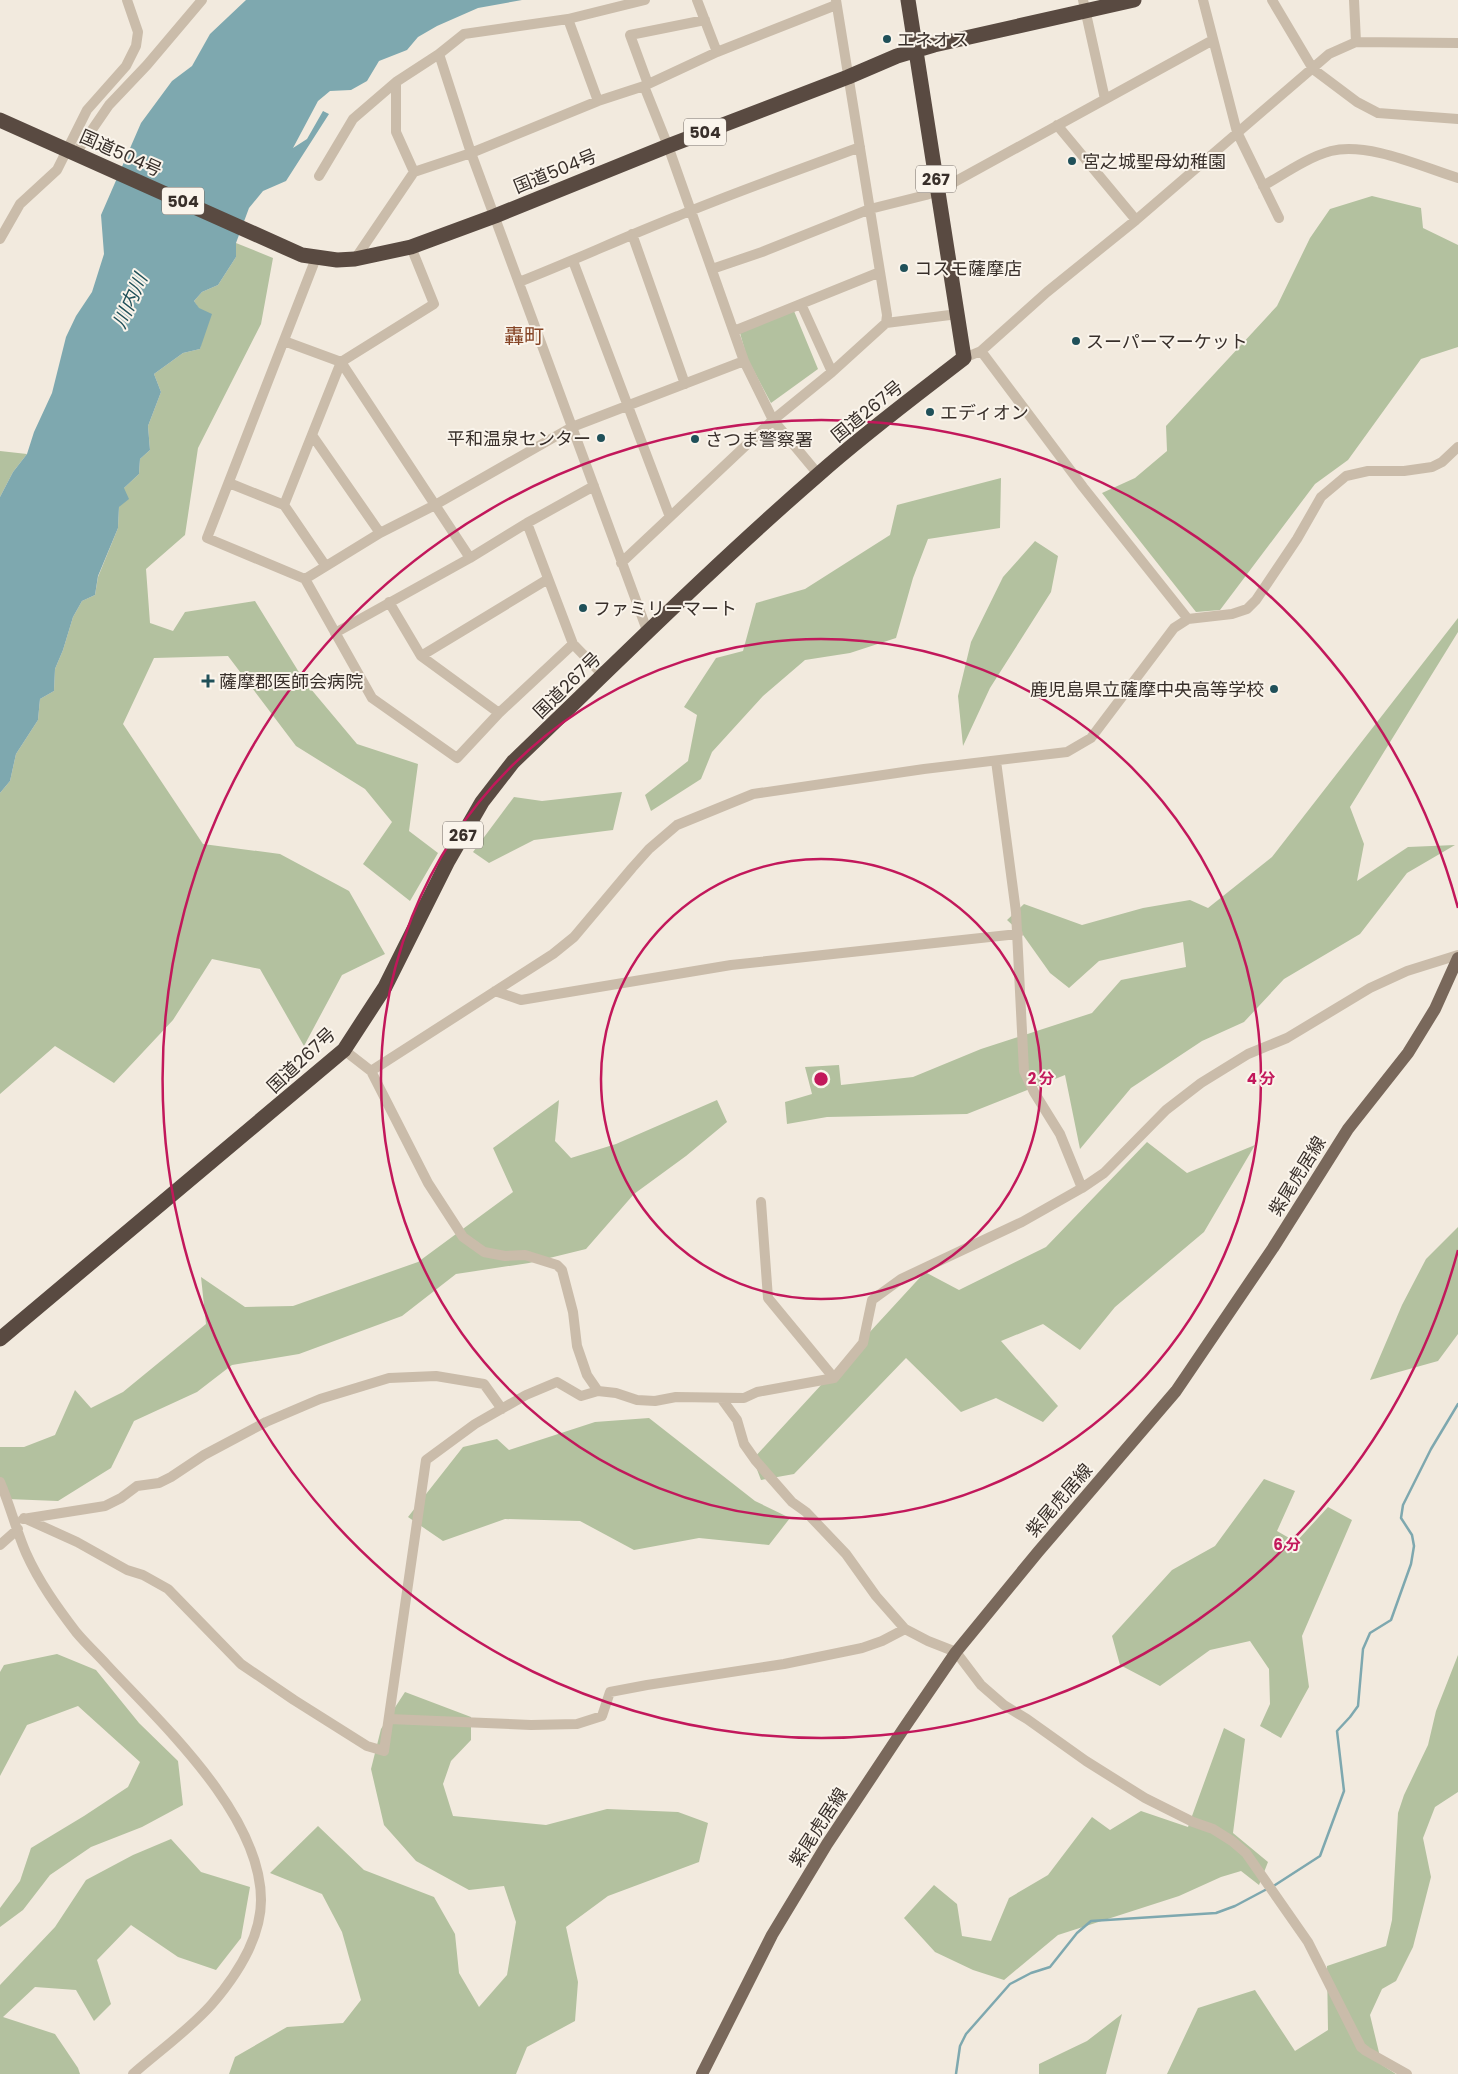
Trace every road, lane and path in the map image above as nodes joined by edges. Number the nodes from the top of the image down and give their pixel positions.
1 (127, 0) edge
2 (202, 0) edge
3 (644, 0) edge
4 (697, 0) edge
5 (908, 0) edge
6 (1134, 0) edge
7 (1203, 0) edge
8 (1272, 0) edge
9 (1354, 0) edge
10 (836, 3) edge
11 (1085, 6) edge
12 (568, 19) junction
13 (705, 20) junction
14 (1213, 40) junction
15 (1356, 42) junction
16 (1458, 43) edge
17 (916, 50) junction
18 (716, 52) junction
19 (439, 54) junction
20 (1313, 69) junction
21 (848, 77) junction
22 (396, 82) junction
23 (646, 85) junction
24 (1105, 98) junction
25 (598, 101) junction
26 (1458, 119) edge
27 (0, 120) edge
28 (1057, 125) junction
29 (1237, 132) junction
30 (668, 146) junction
31 (860, 146) junction
32 (77, 153) junction
33 (471, 153) junction
34 (414, 172) junction
35 (319, 176) dead end
36 (1458, 178) edge
37 (1263, 186) junction
38 (938, 191) junction
39 (870, 209) junction
40 (691, 210) junction
41 (495, 216) junction
42 (1279, 218) dead end
43 (1136, 220) junction
44 (632, 234) junction
45 (0, 239) edge
46 (411, 247) junction
47 (316, 258) junction
48 (355, 259) junction
49 (573, 261) junction
50 (712, 269) junction
51 (880, 272) junction
52 (519, 282) junction
53 (801, 304) junction
54 (958, 314) junction
55 (886, 324) junction
56 (734, 331) junction
57 (284, 341) junction
58 (981, 351) junction
59 (964, 358) junction
60 (744, 361) junction
61 (341, 362) junction
62 (832, 372) junction
63 (686, 384) junction
64 (627, 405) junction
65 (773, 420) junction
66 (572, 427) junction
67 (312, 436) junction
68 (1458, 447) edge
69 (818, 474) junction
70 (229, 482) junction
71 (594, 486) junction
72 (284, 505) junction
73 (435, 505) junction
74 (670, 517) junction
75 (527, 523) junction
76 (380, 533) junction
77 (470, 558) junction
78 (621, 563) junction
79 (325, 565) junction
80 (305, 579) junction
81 (548, 579) junction
82 (389, 602) junction
83 (1188, 619) junction
84 (335, 633) junction
85 (648, 633) junction
86 (573, 644) junction
87 (422, 656) junction
88 (603, 675) junction
89 (499, 713) junction
90 (996, 761) junction
91 (1018, 934) junction
92 (1458, 956) edge
93 (495, 991) junction
94 (344, 1050) junction
95 (371, 1071) junction
96 (1082, 1188) junction
97 (761, 1202) dead end
98 (0, 1339) edge
99 (834, 1378) junction
100 (598, 1391) junction
101 (721, 1398) junction
102 (502, 1409) junction
103 (0, 1482) edge
104 (19, 1522) junction
105 (0, 1545) edge
106 (905, 1629) junction
107 (956, 1652) junction
108 (389, 1719) junction
109 (133, 2074) edge
110 (702, 2074) edge
111 (1407, 2074) edge

1 - 32 street
2 - 32 street
3 - 12 street
4 - 13 street
5 - 17 highway, 267
6 - 11 highway, 国道504号 / 504
7 - 14 street
8 - 20 street
9 - 15 street
10 - 18 street
10 - 21 street
11 - 17 highway, 国道504号 / 504
11 - 24 street
12 - 19 street
12 - 25 street
13 - 18 street
13 - 23 street
14 - 24 street
14 - 29 street
15 - 16 street
15 - 20 street
17 - 21 highway, 国道504号 / 504
17 - 38 highway, 267
18 - 23 street
19 - 22 street
19 - 33 street
20 - 26 street
20 - 29 street
21 - 30 highway, 国道504号 / 504
21 - 31 street
22 - 34 street
22 - 35 street
23 - 25 street
23 - 30 street
24 - 28 street
25 - 33 street
27 - 32 highway, 国道504号 / 504
28 - 38 street
28 - 43 street
29 - 37 street
29 - 43 street
30 - 40 street
30 - 41 highway, 国道504号 / 504
31 - 39 street
31 - 40 street
32 - 45 street
32 - 47 highway, 国道504号 / 504
33 - 34 street
33 - 41 street
34 - 48 street
36 - 37 street
37 - 42 street
38 - 39 street
38 - 54 highway, 267
39 - 50 street
39 - 51 street
40 - 44 street
40 - 50 street
41 - 46 highway, 国道504号 / 504
41 - 52 street
43 - 58 street
44 - 49 street
44 - 63 street
46 - 48 highway, 国道504号 / 504
46 - 61 street
47 - 48 highway, 国道504号 / 504
47 - 57 street
49 - 52 street
49 - 64 street
50 - 56 street
51 - 53 street
51 - 55 street
52 - 66 street
53 - 56 street
53 - 62 street
54 - 55 street
54 - 59 highway, 267
55 - 62 street
56 - 60 street
57 - 61 street
57 - 70 street
58 - 59 street
58 - 83 street
59 - 69 highway, 国道267号 / 267
60 - 63 street
60 - 65 street
61 - 67 street
61 - 73 street
62 - 65 street
63 - 64 street
64 - 66 street
64 - 74 street
65 - 69 street
65 - 74 street
66 - 71 street
66 - 73 street
67 - 72 street
67 - 76 street
68 - 83 street
69 - 85 highway, 国道267号 / 267
70 - 72 street
70 - 80 street
71 - 75 street
71 - 78 street
72 - 79 street
73 - 76 street
73 - 77 street
74 - 78 street
75 - 77 street
75 - 81 street
76 - 79 street
77 - 82 street
78 - 85 street
79 - 80 street
80 - 84 street
81 - 86 street
81 - 87 street
82 - 84 street
82 - 87 street
83 - 90 street
84 - 89 street
85 - 88 highway, 国道267号 / 267
86 - 88 street
86 - 89 street
87 - 89 street
88 - 94 highway, 国道267号 / 267
90 - 91 street
90 - 93 street
91 - 93 street
91 - 96 street
92 - 96 street
92 - 107 main road, 紫尾虎居線
93 - 95 street
94 - 95 street
94 - 98 highway, 国道267号 / 267
95 - 100 street
96 - 99 street
97 - 99 street
99 - 101 street
100 - 101 street
100 - 102 street
101 - 106 street
102 - 104 street
102 - 108 street
103 - 104 street
104 - 105 street
104 - 108 street
104 - 109 street
106 - 107 street
106 - 108 street
107 - 110 main road, 紫尾虎居線
107 - 111 street

